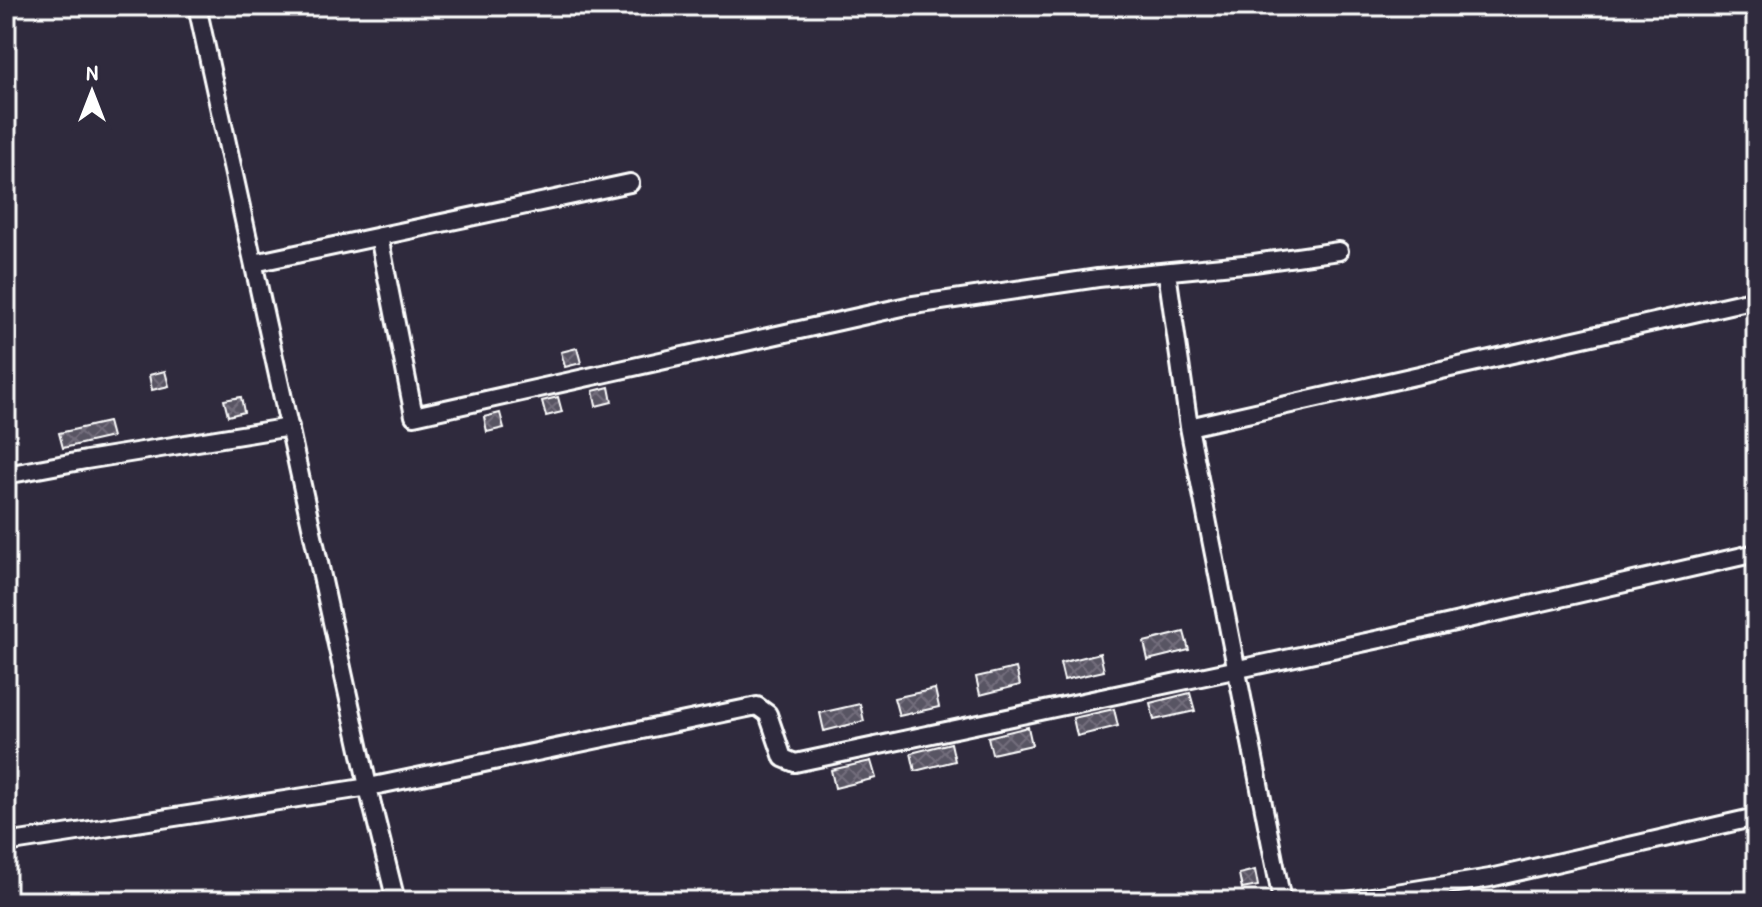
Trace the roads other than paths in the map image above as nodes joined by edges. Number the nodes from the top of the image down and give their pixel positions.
1 (197, 6) edge
2 (630, 183) dead end
3 (379, 236) junction
4 (1339, 251) dead end
5 (254, 263) junction
6 (1167, 272) junction
7 (1756, 299) edge
8 (290, 427) junction
9 (1189, 427) junction
10 (6, 475) edge
11 (1756, 553) edge
12 (1238, 670) junction
13 (369, 787) junction
14 (1756, 817) edge
15 (6, 843) edge
16 (396, 901) edge
17 (1282, 901) edge
18 (1346, 901) edge

1 - 5 street
2 - 3 street
3 - 5 street
3 - 6 street
4 - 6 street
5 - 8 street
6 - 9 street
7 - 9 street
8 - 10 street
8 - 13 street
9 - 12 street
11 - 12 street
12 - 13 street
12 - 17 street
13 - 15 street
13 - 16 street
14 - 18 street

